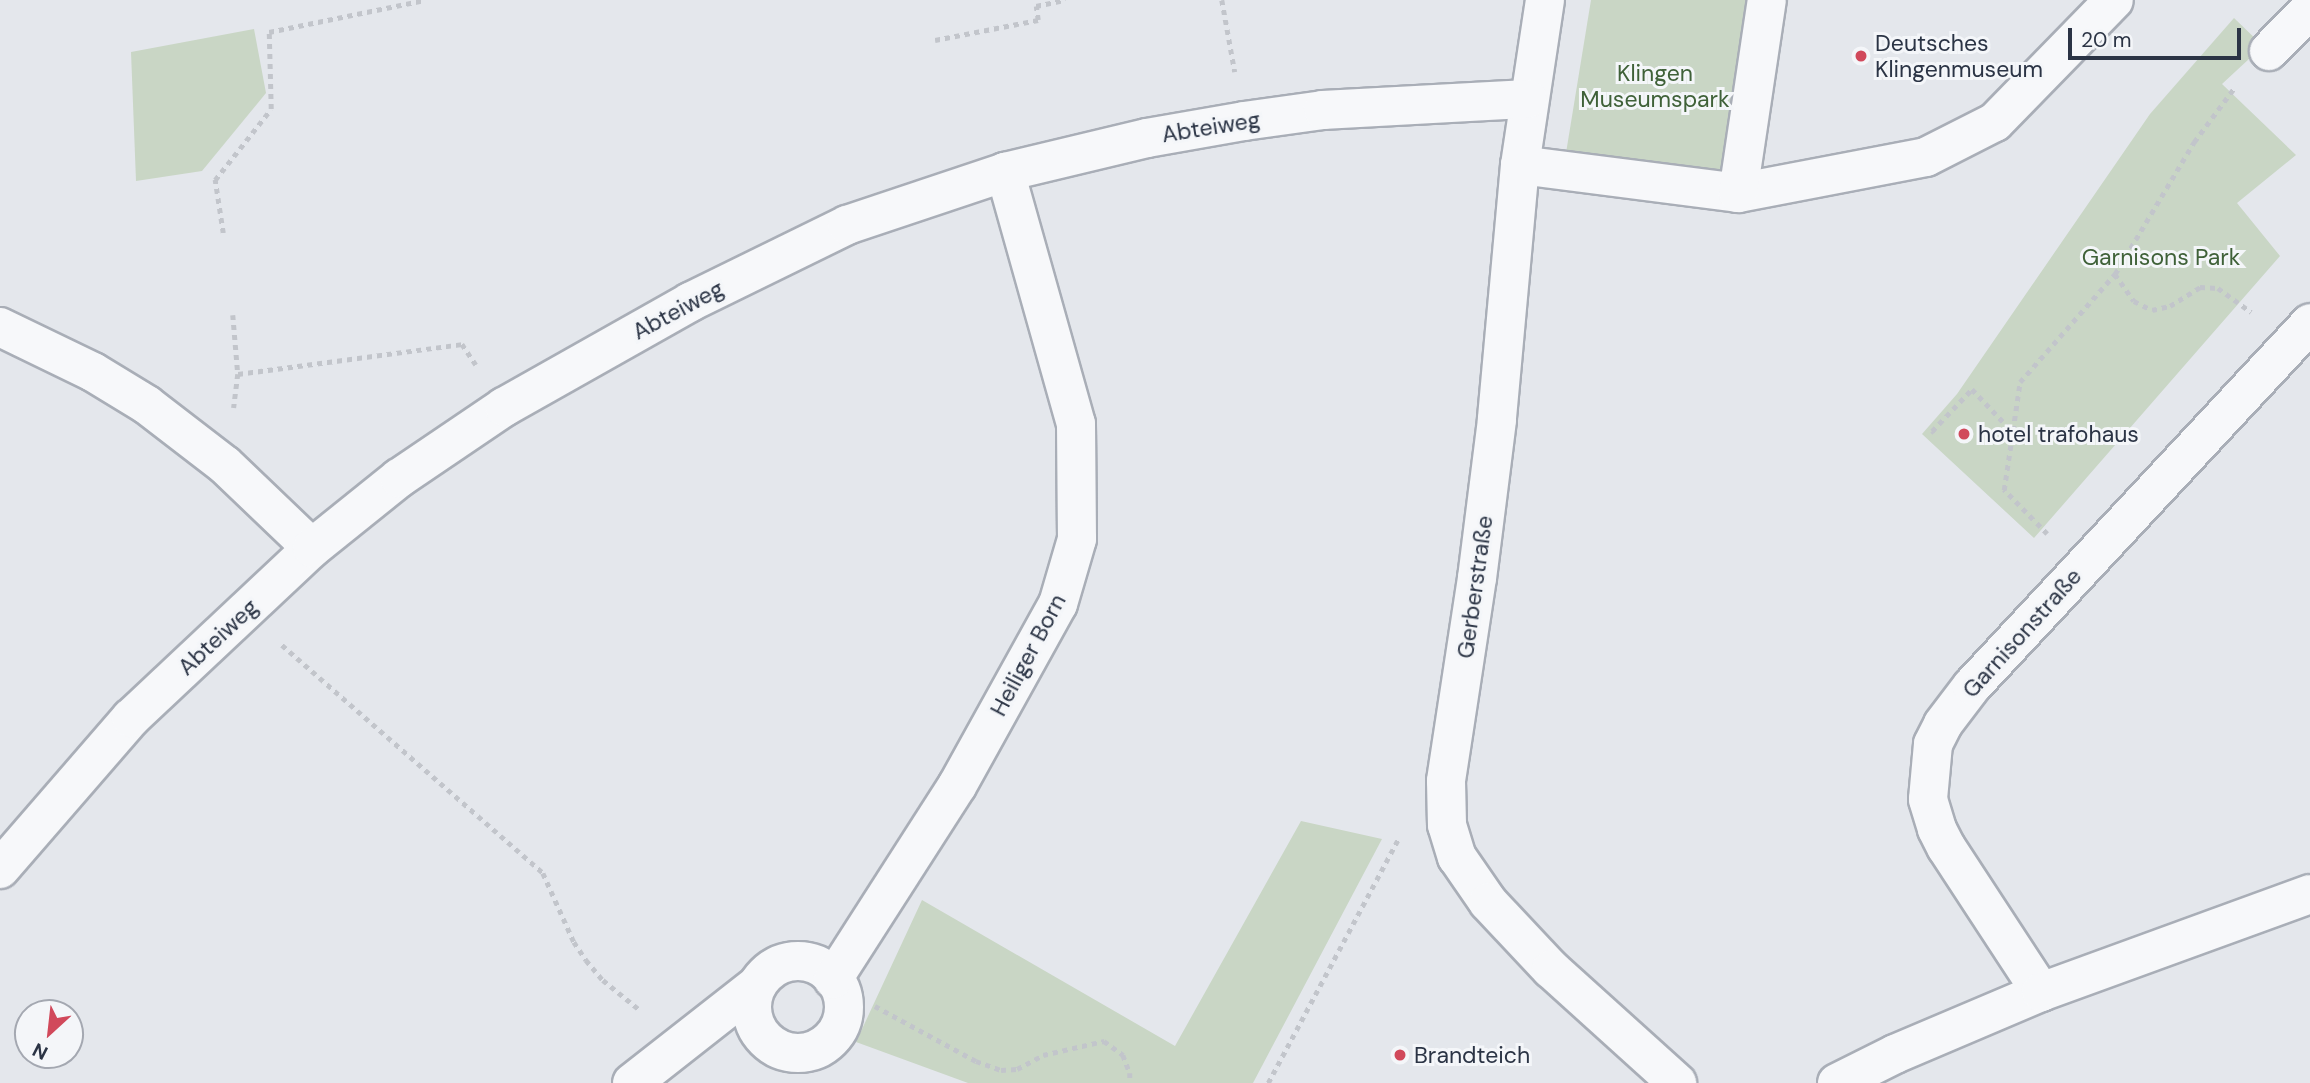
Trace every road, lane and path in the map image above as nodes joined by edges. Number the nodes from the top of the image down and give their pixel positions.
1 (425, 0) edge
2 (1065, 0) edge
3 (1222, 0) edge
4 (1545, 0) edge
5 (1767, 0) edge
6 (2114, 0) edge
7 (2310, 9) edge
8 (935, 40) dead end
9 (2269, 51) joint
10 (1528, 99) junction
11 (1244, 121) junction
12 (1521, 165) junction
13 (1005, 172) junction
14 (1738, 194) junction
15 (223, 233) dead end
16 (2115, 274) junction
17 (233, 315) dead end
18 (0, 327) edge
19 (2300, 333) edge
20 (505, 407) junction
21 (2013, 431) junction
22 (1934, 433) dead end
23 (312, 548) junction
24 (2079, 568) junction
25 (245, 612) junction
26 (1447, 825) junction
27 (0, 869) edge
28 (2310, 894) edge
29 (757, 985) junction
30 (837, 985) junction
31 (2041, 992) junction
32 (675, 1050) junction
33 (787, 1068) edge
34 (632, 1083) edge
35 (1130, 1083) edge
36 (1268, 1083) edge
37 (1677, 1083) edge
38 (1837, 1083) edge

1 - 15 path
2 - 8 path
3 - 11 path
4 - 10 street, Gerberstraße
5 - 14 street
6 - 14 street
7 - 9 street
9 - 16 path
10 - 11 street, Abteiweg
10 - 12 street, Gerberstraße
11 - 13 street, Abteiweg
12 - 14 street
12 - 26 street, Gerberstraße
13 - 20 street, Abteiweg
13 - 30 street, Heiliger Born
16 - 19 path
16 - 21 path
17 - 20 path
18 - 23 street
19 - 24 street, Garnisonstraße
20 - 23 street, Abteiweg
21 - 22 path
21 - 24 path
23 - 25 street, Abteiweg
24 - 31 street, Garnisonstraße
25 - 27 street, Abteiweg
25 - 32 path
26 - 36 path
26 - 37 street, Gerberstraße
28 - 31 street
29 - 30 street
29 - 32 street
29 - 33 street, Heiliger Born
30 - 33 street, Heiliger Born
30 - 35 path
31 - 38 street
32 - 34 street

